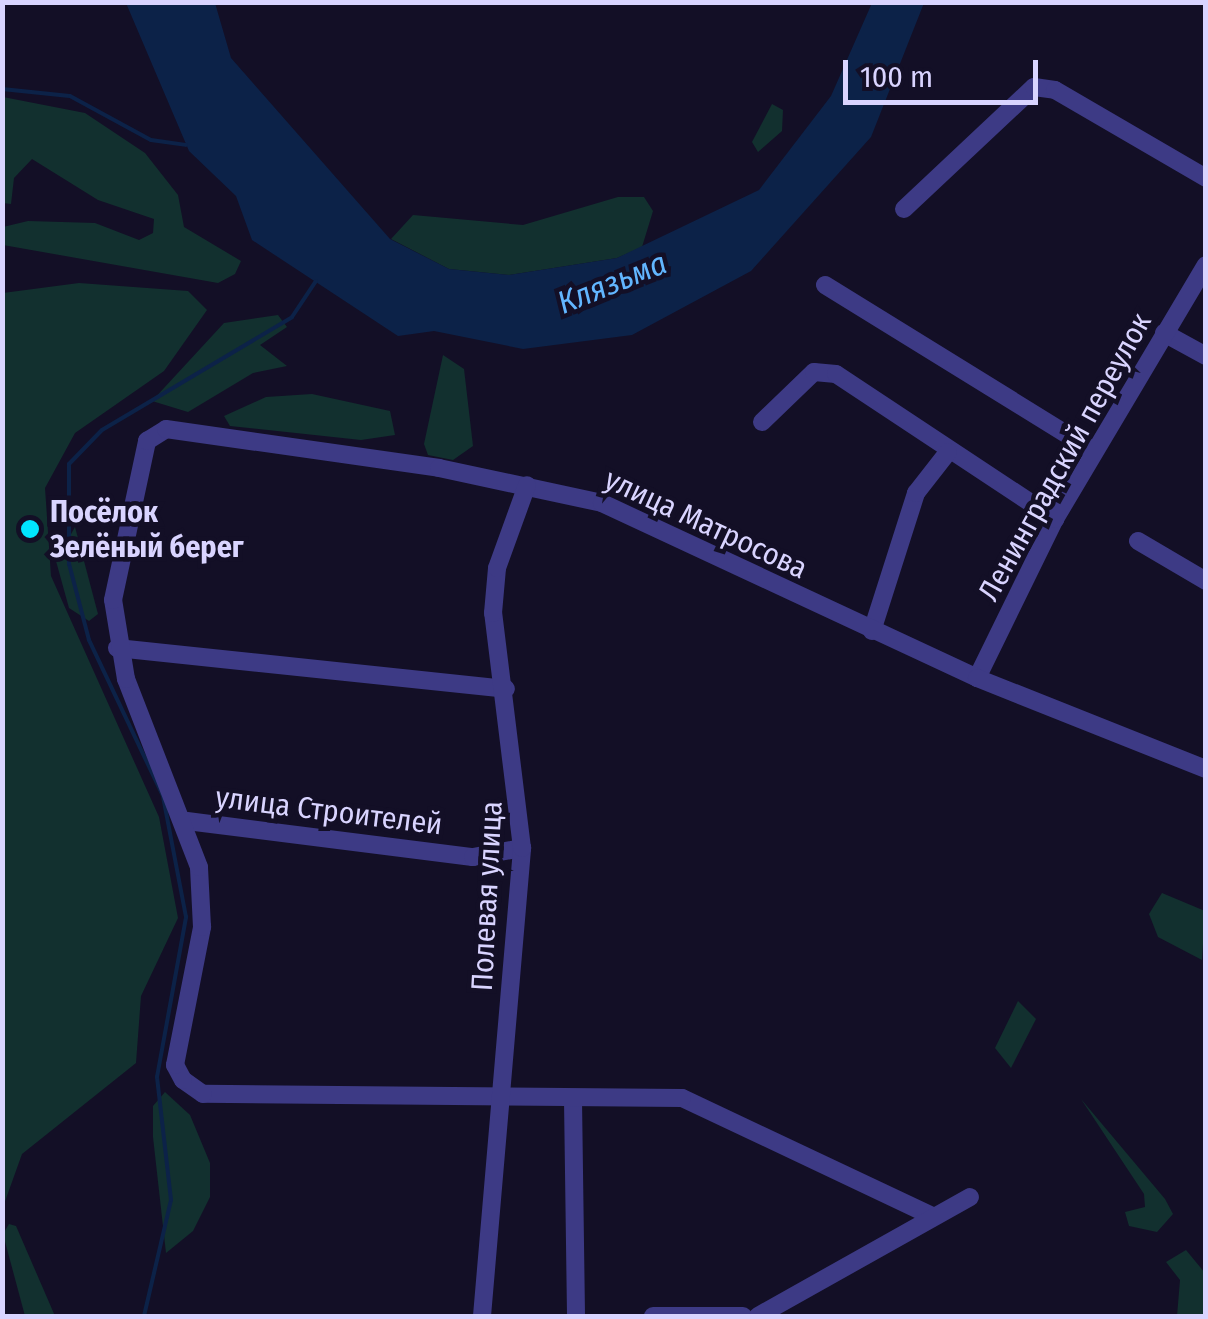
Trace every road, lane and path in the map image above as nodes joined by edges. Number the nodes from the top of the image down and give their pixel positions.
1 (1206, 178) edge
2 (904, 209) dead end
3 (1206, 265) edge
4 (825, 285) dead end
5 (1164, 333) junction
6 (1206, 356) edge
7 (762, 422) dead end
8 (1094, 451) junction
9 (948, 452) junction
10 (527, 485) junction
11 (1055, 519) junction
12 (1138, 542) dead end
13 (1206, 581) edge
14 (872, 631) junction
15 (117, 648) junction
16 (977, 678) junction
17 (506, 689) junction
18 (1206, 769) edge
19 (187, 821) junction
20 (522, 848) junction
21 (573, 1100) junction
22 (502, 1102) junction
23 (970, 1197) dead end
24 (932, 1216) junction
25 (482, 1316) edge
26 (576, 1316) edge
27 (654, 1316) edge
28 (744, 1316) edge
29 (758, 1316) edge

1 - 2 street
3 - 5 street, Ленинградский переулок
4 - 8 street
5 - 6 street
5 - 8 street, Ленинградский переулок
7 - 9 street
8 - 11 street, Ленинградский переулок
9 - 11 street
9 - 14 street
10 - 14 street, улица Матросова
10 - 15 street, улица Матросова
10 - 17 street, Полевая улица
11 - 16 street, Ленинградский переулок
12 - 13 street
14 - 16 street, улица Матросова
15 - 17 street
15 - 19 street
16 - 18 street, улица Матросова
17 - 20 street, Полевая улица
19 - 20 street, улица Строителей
19 - 22 street
20 - 22 street, Полевая улица
21 - 22 street
21 - 24 street
21 - 26 street
22 - 25 street, Полевая улица
23 - 24 street
24 - 29 street
27 - 28 street

